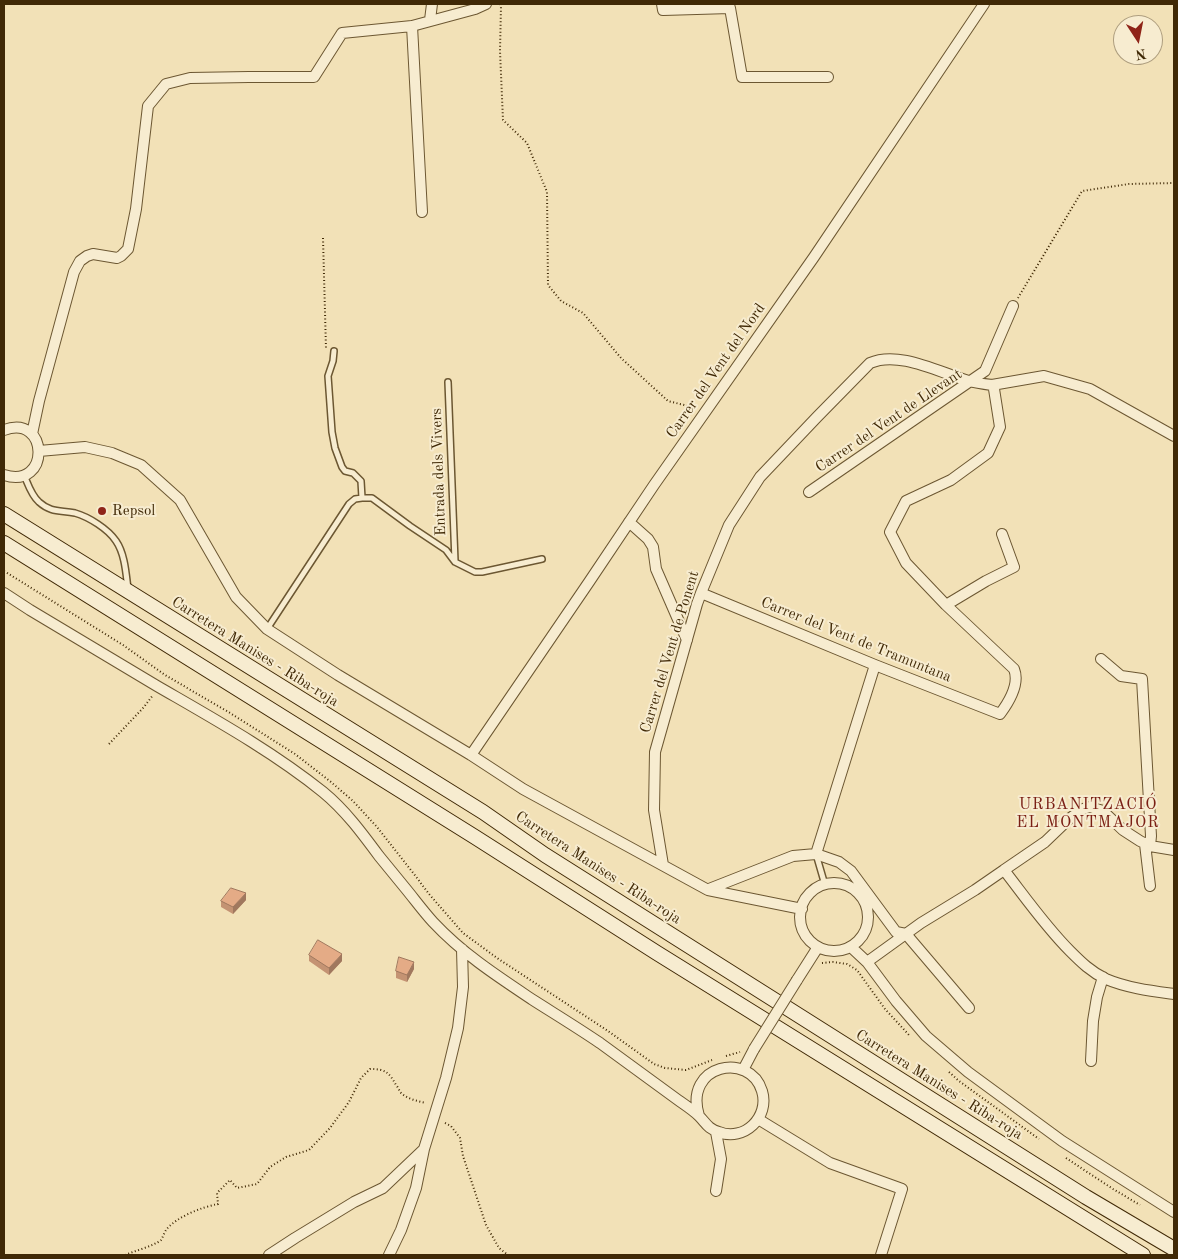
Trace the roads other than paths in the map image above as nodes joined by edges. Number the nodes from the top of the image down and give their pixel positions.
1 (432, 4) edge
2 (486, 4) edge
3 (662, 4) edge
4 (984, 4) edge
5 (430, 20) junction
6 (412, 26) junction
7 (828, 77) dead end
8 (422, 212) dead end
9 (1014, 306) road end
10 (334, 351) dead end
11 (970, 381) junction
12 (448, 382) dead end
13 (992, 385) junction
14 (4, 430) edge
15 (32, 434) junction
16 (1174, 436) edge
17 (40, 451) junction
18 (4, 475) edge
19 (24, 475) junction
20 (809, 492) dead end
21 (362, 498) junction
22 (4, 514) edge
23 (629, 522) junction
24 (1002, 534) dead end
25 (4, 543) edge
26 (542, 559) dead end
27 (455, 562) junction
28 (4, 592) edge
29 (129, 592) junction
30 (701, 593) junction
31 (946, 605) junction
32 (267, 629) junction
33 (687, 640) junction
34 (1102, 659) dead end
35 (875, 665) junction
36 (472, 755) junction
37 (1147, 845) junction
38 (1174, 850) edge
39 (816, 854) junction
40 (663, 865) junction
41 (1004, 870) junction
42 (825, 885) junction
43 (1150, 886) dead end
44 (708, 890) junction
45 (802, 909) junction
46 (906, 934) junction
47 (818, 947) junction
48 (851, 947) junction
49 (462, 949) junction
50 (867, 962) junction
51 (1103, 977) junction
52 (1174, 994) edge
53 (969, 1008) dead end
54 (1090, 1061) dead end
55 (743, 1070) junction
56 (699, 1116) junction
57 (758, 1119) junction
58 (716, 1132) junction
59 (424, 1149) junction
60 (716, 1191) dead end
61 (1174, 1212) edge
62 (1174, 1249) edge
63 (269, 1255) edge
64 (389, 1255) edge
65 (881, 1255) edge
66 (1143, 1255) edge

1 - 5 street
2 - 5 street
3 - 7 street
4 - 23 street, Carrer del Vent del Nord
5 - 6 street
6 - 8 street
6 - 15 street
9 - 11 street
10 - 21 lane
11 - 13 street, Carrer del Vent de Llevant
11 - 20 street, Carrer del Vent de Llevant
11 - 30 street, Carrer del Vent de Ponent
12 - 27 lane, Entrada dels Vivers
13 - 16 street
13 - 31 street
14 - 15 street
15 - 17 street
17 - 19 street
17 - 32 street
18 - 19 street
19 - 29 lane
21 - 27 lane
21 - 32 lane
22 - 29 main road, Carretera Manises - Riba-roja
23 - 33 street
23 - 36 street, Carrer del Vent del Nord
24 - 31 street
25 - 66 main road
26 - 27 lane
28 - 49 street
29 - 62 main road, Carretera Manises - Riba-roja
30 - 33 street, Carrer del Vent de Ponent
30 - 35 street, Carrer del Vent de Tramuntana
31 - 35 street, Carrer del Vent de Tramuntana
32 - 36 street
33 - 40 street, Carrer del Vent de Ponent
34 - 37 street
35 - 39 street
36 - 40 street
37 - 38 street
37 - 41 street
37 - 43 street
39 - 42 lane
39 - 44 street
39 - 46 street
40 - 44 street
41 - 46 street
41 - 51 street
42 - 45 street
42 - 48 street
44 - 45 street
45 - 47 street
46 - 50 street
46 - 53 street
47 - 48 street
47 - 55 street, bridge
48 - 50 street
49 - 56 street
49 - 59 street
50 - 61 street
51 - 52 street
51 - 54 street
55 - 56 street
55 - 57 street
56 - 58 street
57 - 58 street
57 - 65 street
58 - 60 street
59 - 63 street
59 - 64 street

